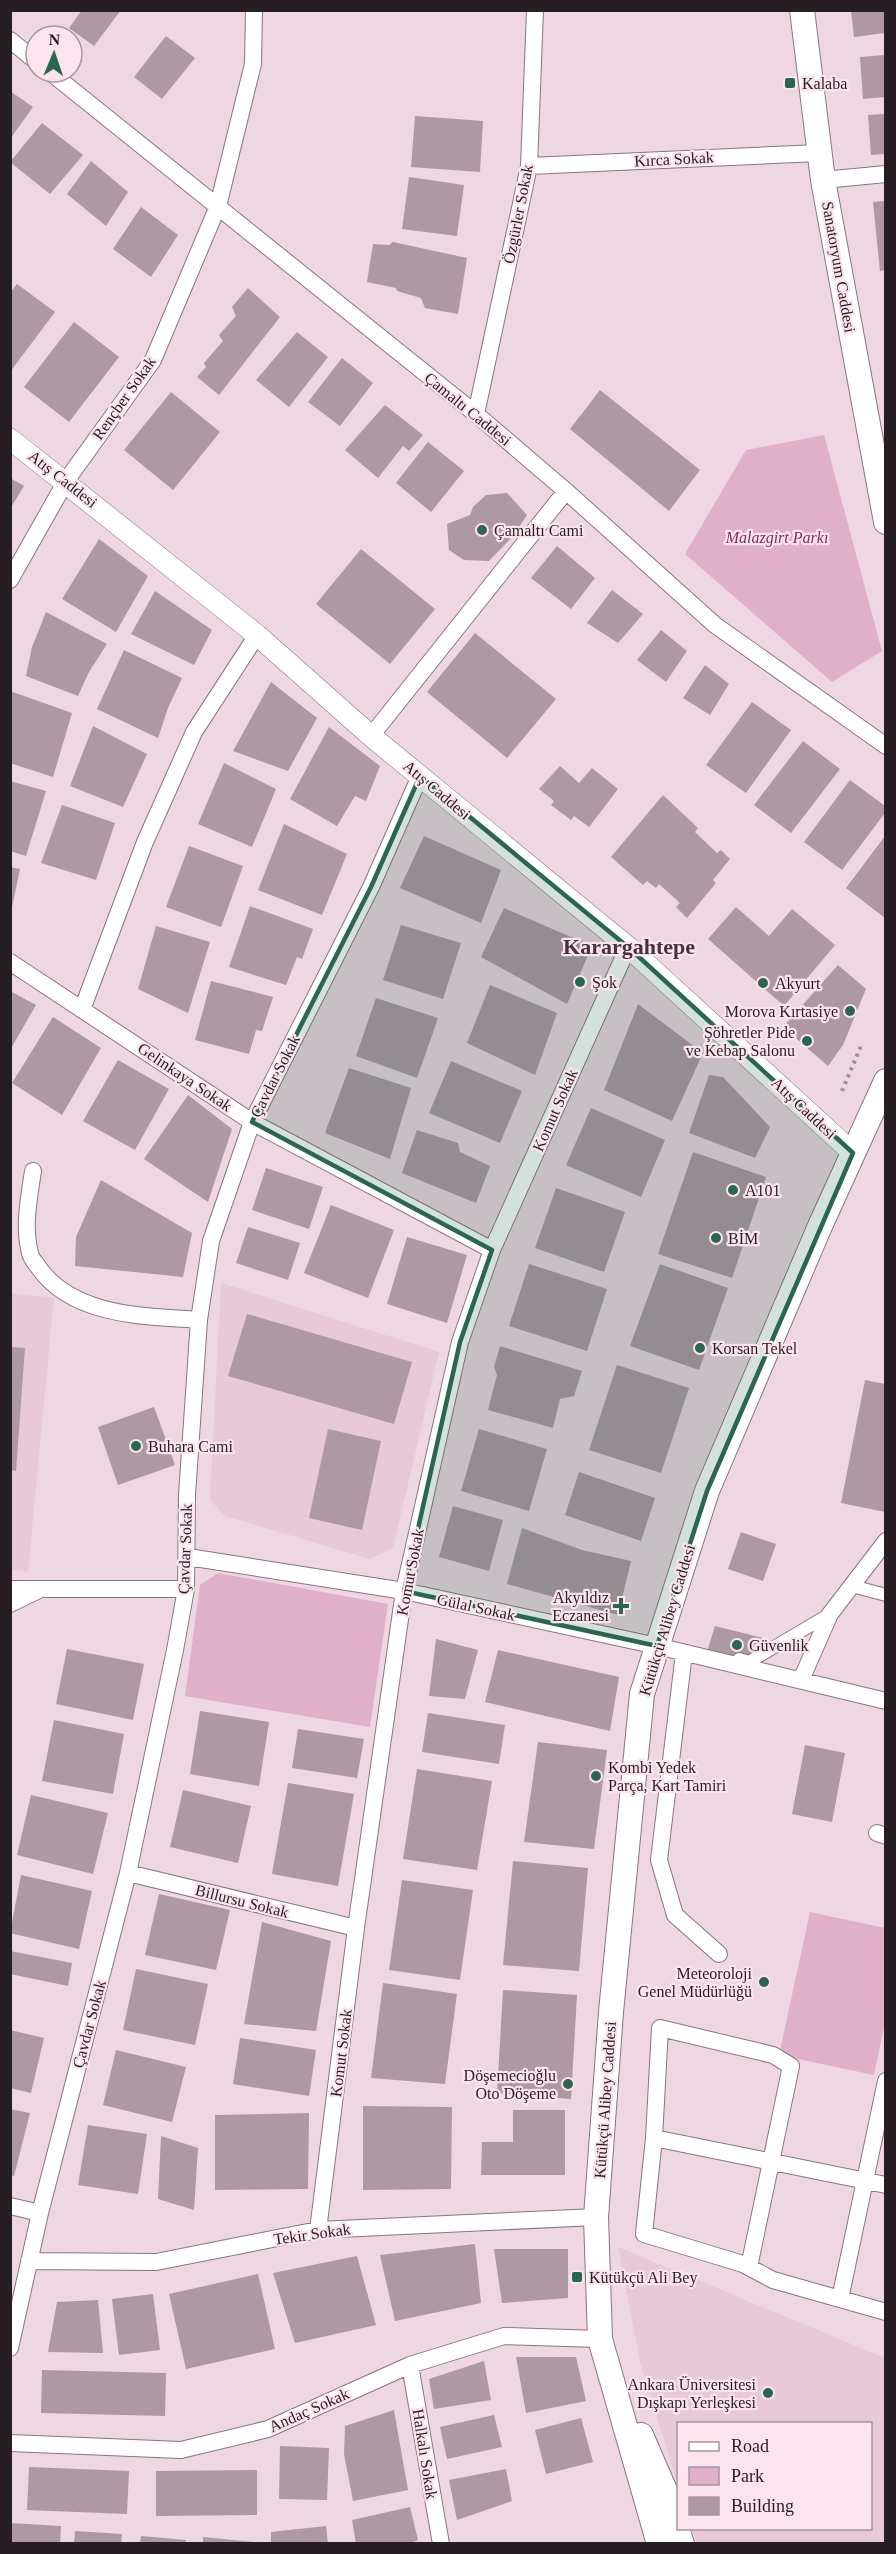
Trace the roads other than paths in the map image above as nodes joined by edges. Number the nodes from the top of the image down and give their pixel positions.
1 (254, 10) edge
2 (535, 10) edge
3 (802, 10) edge
4 (10, 40) edge
5 (24, 51) edge
6 (65, 84) edge
7 (819, 153) junction
8 (529, 166) junction
9 (885, 174) edge
10 (823, 180) junction
11 (218, 206) junction
12 (476, 414) junction
13 (10, 439) edge
14 (66, 481) junction
15 (566, 491) junction
16 (885, 522) edge
17 (10, 580) edge
18 (257, 635) junction
19 (371, 736) junction
20 (885, 746) edge
21 (420, 776) junction
22 (628, 947) junction
23 (10, 962) edge
24 (83, 1008) junction
25 (885, 1081) edge
26 (252, 1122) junction
27 (853, 1153) junction
28 (33, 1171) dead end
29 (492, 1250) junction
30 (199, 1320) junction
31 (885, 1541) edge
32 (188, 1557) junction
33 (852, 1586) junction
34 (10, 1589) edge
35 (42, 1589) junction
36 (186, 1589) junction
37 (405, 1591) junction
38 (885, 1596) edge
39 (10, 1604) edge
40 (830, 1614) junction
41 (657, 1646) junction
42 (684, 1653) junction
43 (714, 1653) dead end
44 (801, 1680) junction
45 (885, 1701) edge
46 (128, 1873) junction
47 (356, 1928) junction
48 (719, 1954) dead end
49 (885, 2081) edge
50 (654, 2138) junction
51 (770, 2162) junction
52 (864, 2181) junction
53 (885, 2185) edge
54 (10, 2206) edge
55 (40, 2213) junction
56 (596, 2217) junction
57 (318, 2230) junction
58 (29, 2262) junction
59 (748, 2267) junction
60 (840, 2299) junction
61 (885, 2312) edge
62 (600, 2339) junction
63 (10, 2348) edge
64 (410, 2365) junction
65 (10, 2443) edge
66 (677, 2528) edge
67 (441, 2544) edge
68 (659, 2544) edge

1 - 11 street, Rençber Sokak
2 - 8 street, Özgürler Sokak
3 - 7 main road, Sanatoryum Caddesi
4 - 5 street
6 - 11 street, Çamaltı Caddesi
7 - 8 street, Kırca Sokak
7 - 10 main road, Sanatoryum Caddesi
8 - 12 street, Özgürler Sokak
9 - 10 street
10 - 16 main road, Sanatoryum Caddesi
11 - 12 street, Çamaltı Caddesi
11 - 14 street, Rençber Sokak
12 - 15 street, Çamaltı Caddesi
13 - 14 street, Atış Caddesi
14 - 17 street, Rençber Sokak
14 - 18 street, Atış Caddesi
15 - 19 street
15 - 20 street, Çamaltı Caddesi
18 - 19 street, Atış Caddesi
18 - 24 street
19 - 21 street, Atış Caddesi
21 - 22 street, Atış Caddesi
21 - 26 street, Çavdar Sokak
22 - 27 street, Atış Caddesi
22 - 29 street, Komut Sokak
23 - 24 street, Gelinkaya Sokak
24 - 26 street, Gelinkaya Sokak
25 - 27 main road, Kütükçü Alibey Caddesi
26 - 29 street, Gelinkaya Sokak
26 - 30 street, Çavdar Sokak
27 - 41 main road, Kütükçü Alibey Caddesi
28 - 30 street
29 - 37 street, Komut Sokak
30 - 32 street, Çavdar Sokak
31 - 33 street
32 - 36 street, Çavdar Sokak
32 - 37 street, Gülal Sokak
33 - 38 street
33 - 40 street
34 - 35 street
35 - 36 street
35 - 39 street
36 - 46 street, Çavdar Sokak
37 - 41 street, Gülal Sokak
37 - 47 street, Komut Sokak
40 - 43 street
40 - 44 street
41 - 42 street, Gülal Sokak
41 - 56 main road, Kütükçü Alibey Caddesi
42 - 44 street, Gülal Sokak
42 - 48 street
44 - 45 street, Gülal Sokak
46 - 47 street, Billursu Sokak
46 - 55 street, Çavdar Sokak
47 - 57 street, Komut Sokak
49 - 52 street
50 - 51 street
50 - 51 street
50 - 59 street
51 - 52 street
51 - 59 street
52 - 53 street
52 - 60 street
54 - 55 street
55 - 58 street, Çavdar Sokak
56 - 57 street, Tekir Sokak
56 - 62 main road, Kütükçü Alibey Caddesi
57 - 58 street, Tekir Sokak
58 - 63 street, Çavdar Sokak
59 - 60 street
60 - 61 street
62 - 64 street, Andaç Sokak
62 - 66 main road, Kütükçü Alibey Caddesi
62 - 68 main road, Kütükçü Alibey Caddesi
64 - 65 street, Andaç Sokak
64 - 67 street, Halkalı Sokak

